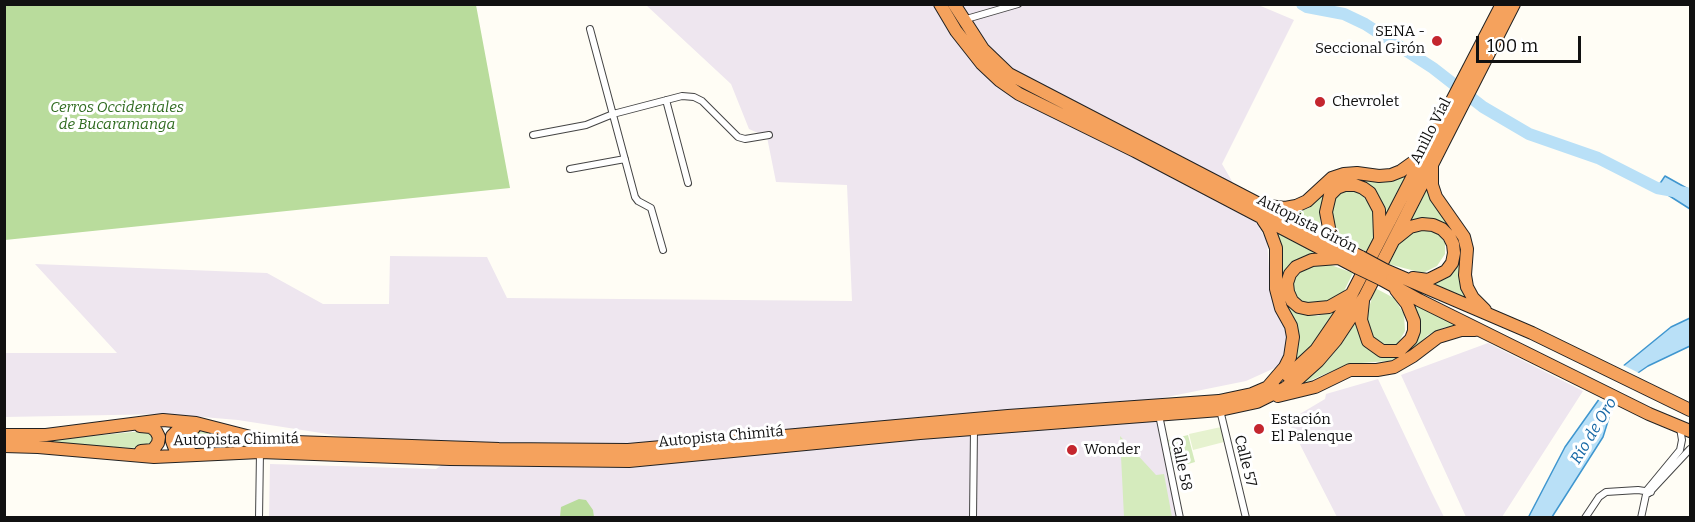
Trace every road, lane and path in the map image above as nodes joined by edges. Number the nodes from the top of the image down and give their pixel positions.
1 (940, 4) edge
2 (954, 4) edge
3 (1018, 4) edge
4 (1502, 4) edge
5 (1514, 4) edge
6 (962, 20) junction
7 (590, 30) dead end
8 (1470, 78) junction
9 (666, 100) junction
10 (1454, 109) junction
11 (612, 114) junction
12 (533, 135) dead end
13 (769, 135) dead end
14 (1427, 151) junction
15 (625, 159) junction
16 (1432, 163) junction
17 (570, 169) dead end
18 (688, 183) dead end
19 (1256, 204) junction
20 (1260, 217) junction
21 (1386, 242) junction
22 (663, 250) dead end
23 (1341, 253) junction
24 (1377, 271) junction
25 (1359, 294) junction
26 (1496, 318) junction
27 (1480, 330) junction
28 (1265, 389) junction
29 (1257, 402) junction
30 (1220, 410) junction
31 (1690, 410) edge
32 (1159, 415) junction
33 (92, 429) junction
34 (225, 429) junction
35 (974, 429) junction
36 (1685, 429) edge
37 (4, 435) edge
38 (4, 447) edge
39 (1690, 448) edge
40 (226, 452) junction
41 (260, 452) junction
42 (107, 453) junction
43 (1649, 491) junction
44 (258, 518) edge
45 (973, 518) edge
46 (1180, 518) edge
47 (1246, 518) edge
48 (1585, 518) edge
49 (1641, 518) edge

1 - 20 highway, Autopista Girón
2 - 6 highway, Autopista Girón
3 - 6 street
4 - 8 highway, Anillo Víal
5 - 8 highway, Anillo Víal
6 - 19 highway, Autopista Girón
7 - 11 street
8 - 10 highway, Anillo Víal
9 - 11 street
9 - 13 street
9 - 18 street
10 - 14 highway, Anillo Víal
10 - 16 highway, Anillo Víal
11 - 12 street
11 - 15 street
14 - 19 highway
14 - 21 highway, Anillo Víal
15 - 17 street
15 - 22 street
16 - 21 highway, Anillo Víal
16 - 26 highway
19 - 23 highway, Autopista Girón
20 - 23 highway, Autopista Girón
20 - 28 highway
21 - 23 highway
21 - 24 highway, Anillo Víal
21 - 24 highway
23 - 24 highway, Autopista Girón
23 - 25 highway
24 - 25 highway, Autopista Chimitá
24 - 25 highway
24 - 26 highway, Autopista Girón
24 - 27 highway, Autopista Girón
25 - 28 highway, Autopista Chimitá
25 - 29 highway, Autopista Chimitá
26 - 31 highway, Autopista Girón
27 - 29 highway
27 - 36 highway, Autopista Girón
28 - 34 highway, Autopista Chimitá
29 - 30 highway, Autopista Chimitá
30 - 32 highway, Autopista Chimitá
30 - 47 street, Calle 57
32 - 35 highway, Autopista Chimitá
32 - 46 street, Calle 58
33 - 34 highway, Autopista Chimitá
33 - 37 highway, Autopista Chimitá
33 - 42 highway
34 - 40 highway
35 - 41 highway, Autopista Chimitá
35 - 45 street
36 - 43 street
38 - 42 highway, Autopista Chimitá
39 - 43 street
40 - 41 highway, Autopista Chimitá
40 - 42 highway, Autopista Chimitá
41 - 44 street
43 - 48 street
43 - 49 street

